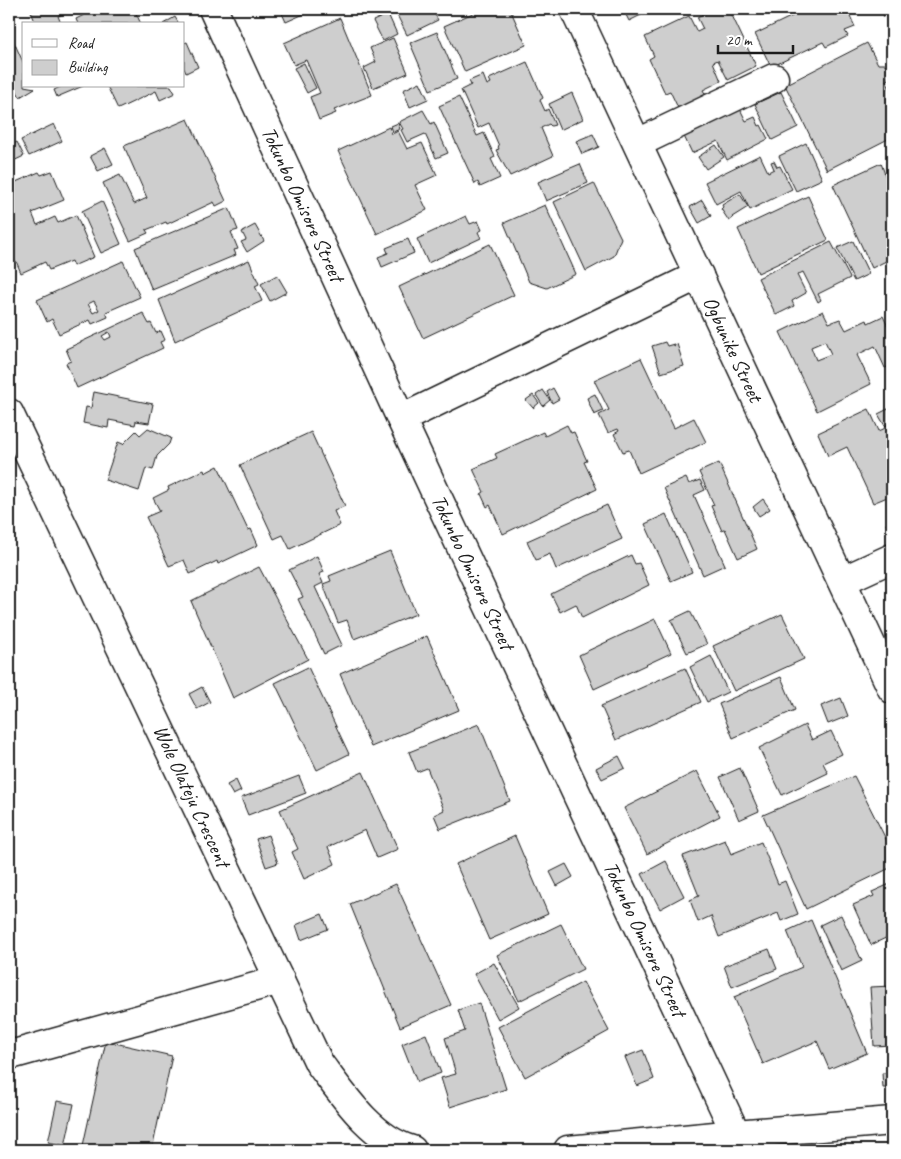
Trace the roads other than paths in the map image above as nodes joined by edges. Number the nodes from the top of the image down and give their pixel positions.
1 (213, 9) edge
2 (574, 9) edge
3 (774, 78) dead end
4 (638, 143) junction
5 (698, 275) junction
6 (9, 413) edge
7 (401, 419) junction
8 (892, 558) edge
9 (842, 581) junction
10 (892, 689) edge
11 (280, 980) junction
12 (9, 1052) edge
13 (892, 1121) edge
14 (736, 1134) junction
15 (412, 1150) edge
16 (568, 1150) edge

1 - 7 street, Tokunbo Omisore Street
2 - 4 street, Ogbunike Street
3 - 4 street
4 - 5 street, Ogbunike Street
5 - 7 street
5 - 9 street, Ogbunike Street
6 - 11 street, Wole Olateju Crescent
7 - 14 street, Tokunbo Omisore Street
8 - 9 street
9 - 10 street, Ogbunike Street
11 - 12 street
11 - 15 street, Wole Olateju Crescent
13 - 14 street
14 - 16 street

